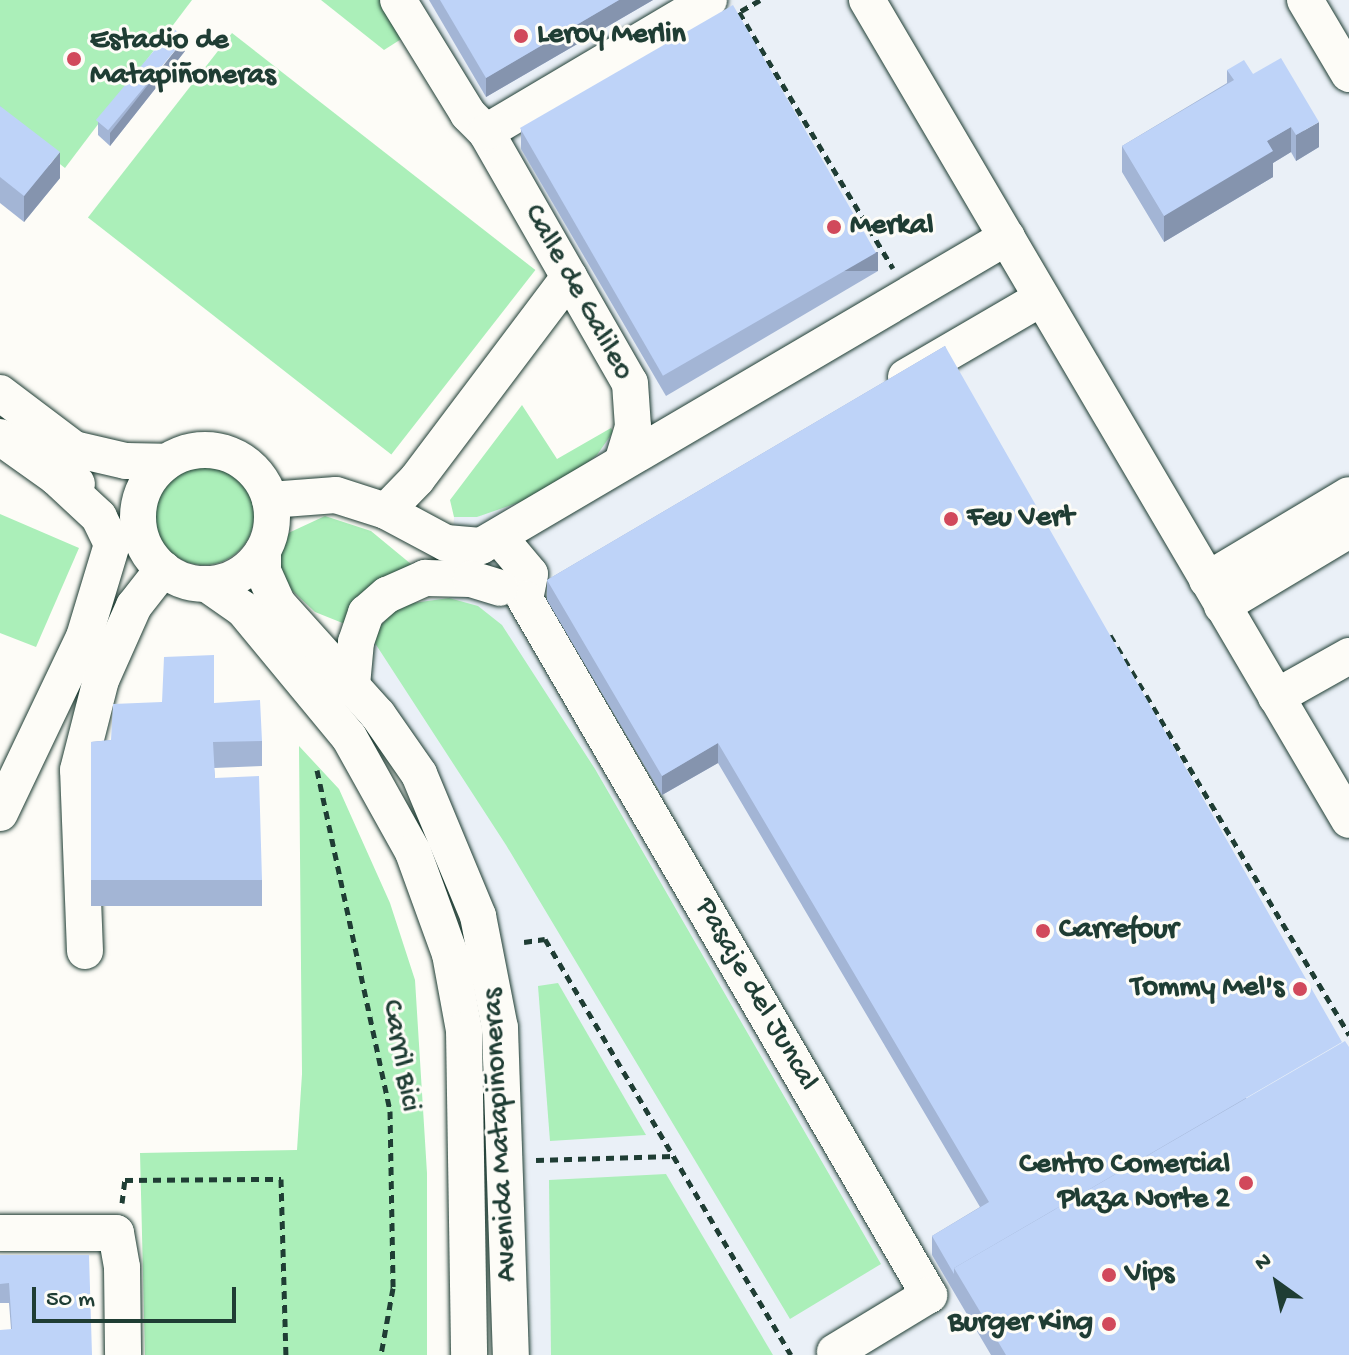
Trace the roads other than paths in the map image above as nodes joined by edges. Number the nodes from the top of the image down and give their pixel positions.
1 (398, 0) edge
2 (423, 0) edge
3 (709, 0) edge
4 (867, 0) edge
5 (1305, 0) edge
6 (1349, 74) edge
7 (486, 132) junction
8 (1007, 237) junction
9 (569, 277) junction
10 (1042, 298) junction
11 (0, 393) edge
12 (876, 394) edge
13 (0, 437) edge
14 (165, 462) junction
15 (622, 462) junction
16 (56, 477) junction
17 (1349, 495) edge
18 (386, 511) junction
19 (137, 524) junction
20 (267, 528) junction
21 (1349, 530) edge
22 (490, 541) junction
23 (163, 569) junction
24 (564, 576) edge
25 (207, 584) junction
26 (1214, 593) junction
27 (513, 594) junction
28 (1349, 656) edge
29 (352, 685) junction
30 (1276, 697) junction
31 (0, 813) edge
32 (1349, 820) edge
33 (85, 951) dead end
34 (0, 1233) edge
35 (835, 1352) dead end
36 (123, 1355) edge
37 (469, 1355) edge
38 (511, 1355) edge

1 - 7 street, Calle de Galileo
2 - 7 street, Calle de Galileo
3 - 7 street
4 - 8 street
5 - 6 street
7 - 9 street, Calle de Galileo
8 - 10 street
8 - 15 street
9 - 15 street, Calle de Galileo
9 - 18 street
10 - 12 street
10 - 26 street
11 - 14 street
13 - 16 street
14 - 19 street
14 - 20 street
15 - 22 street
16 - 19 street
16 - 31 street
17 - 26 street
18 - 20 street
18 - 22 street
19 - 23 street
20 - 25 street
20 - 29 street, Avenida Matapiñoneras
21 - 26 street
22 - 27 street
23 - 25 street
23 - 33 street
24 - 27 street
25 - 37 street, Avenida Matapiñoneras
26 - 30 street
27 - 29 street
27 - 35 street, Pasaje del Juncal
28 - 30 street
29 - 38 street, Avenida Matapiñoneras
30 - 32 street
34 - 36 street

